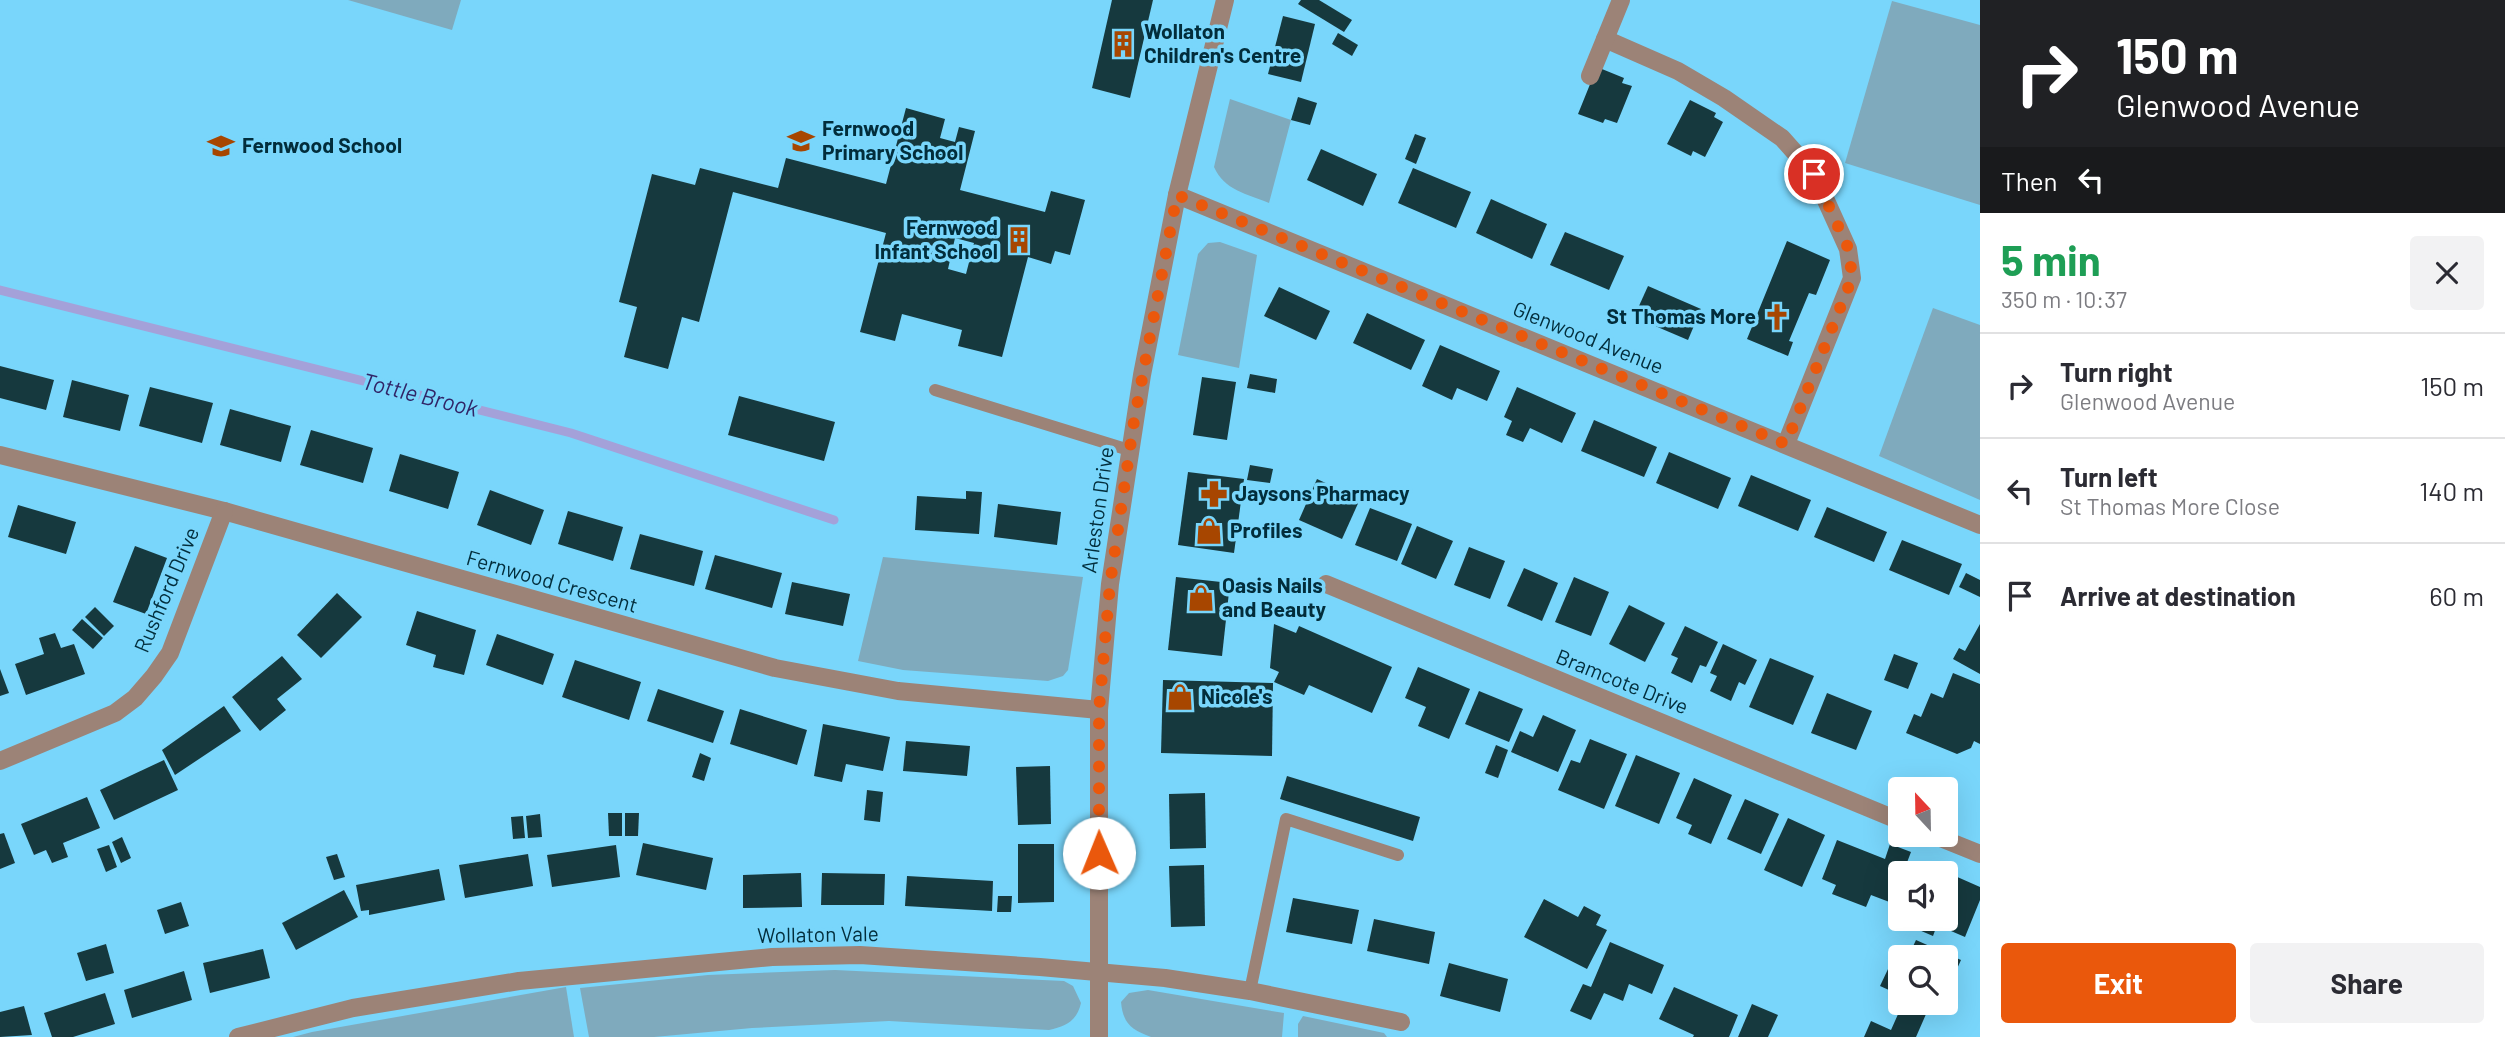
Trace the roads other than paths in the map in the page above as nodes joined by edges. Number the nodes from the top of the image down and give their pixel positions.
1 (1225, 0) edge
2 (1621, 0) edge
3 (1605, 39) junction
4 (1590, 76) dead end
5 (1177, 195) junction
6 (935, 390) dead end
7 (1786, 444) junction
8 (1129, 450) junction
9 (0, 455) edge
10 (224, 511) junction
11 (1980, 525) edge
12 (1326, 584) dead end
13 (1099, 710) junction
14 (0, 761) edge
15 (1888, 816) edge
16 (1958, 845) edge
17 (1980, 854) edge
18 (1398, 855) dead end
19 (1100, 971) junction
20 (1250, 991) junction
21 (1401, 1021) dead end
22 (238, 1037) edge
23 (1099, 1037) edge

1 - 5 street, Arleston Drive
2 - 3 street
3 - 4 street
3 - 7 street
5 - 7 street, Glenwood Avenue
5 - 8 street, Arleston Drive
6 - 8 lane
7 - 11 street, Glenwood Avenue
8 - 13 street, Arleston Drive
9 - 10 street, Fernwood Crescent
10 - 13 street, Fernwood Crescent
10 - 14 street, Rushford Drive
12 - 15 street, Bramcote Drive
13 - 19 street, Arleston Drive
16 - 17 street
18 - 20 lane
19 - 20 street, Wollaton Vale
19 - 22 street, Wollaton Vale
19 - 23 street, Arleston Drive
20 - 21 street, Wollaton Vale

